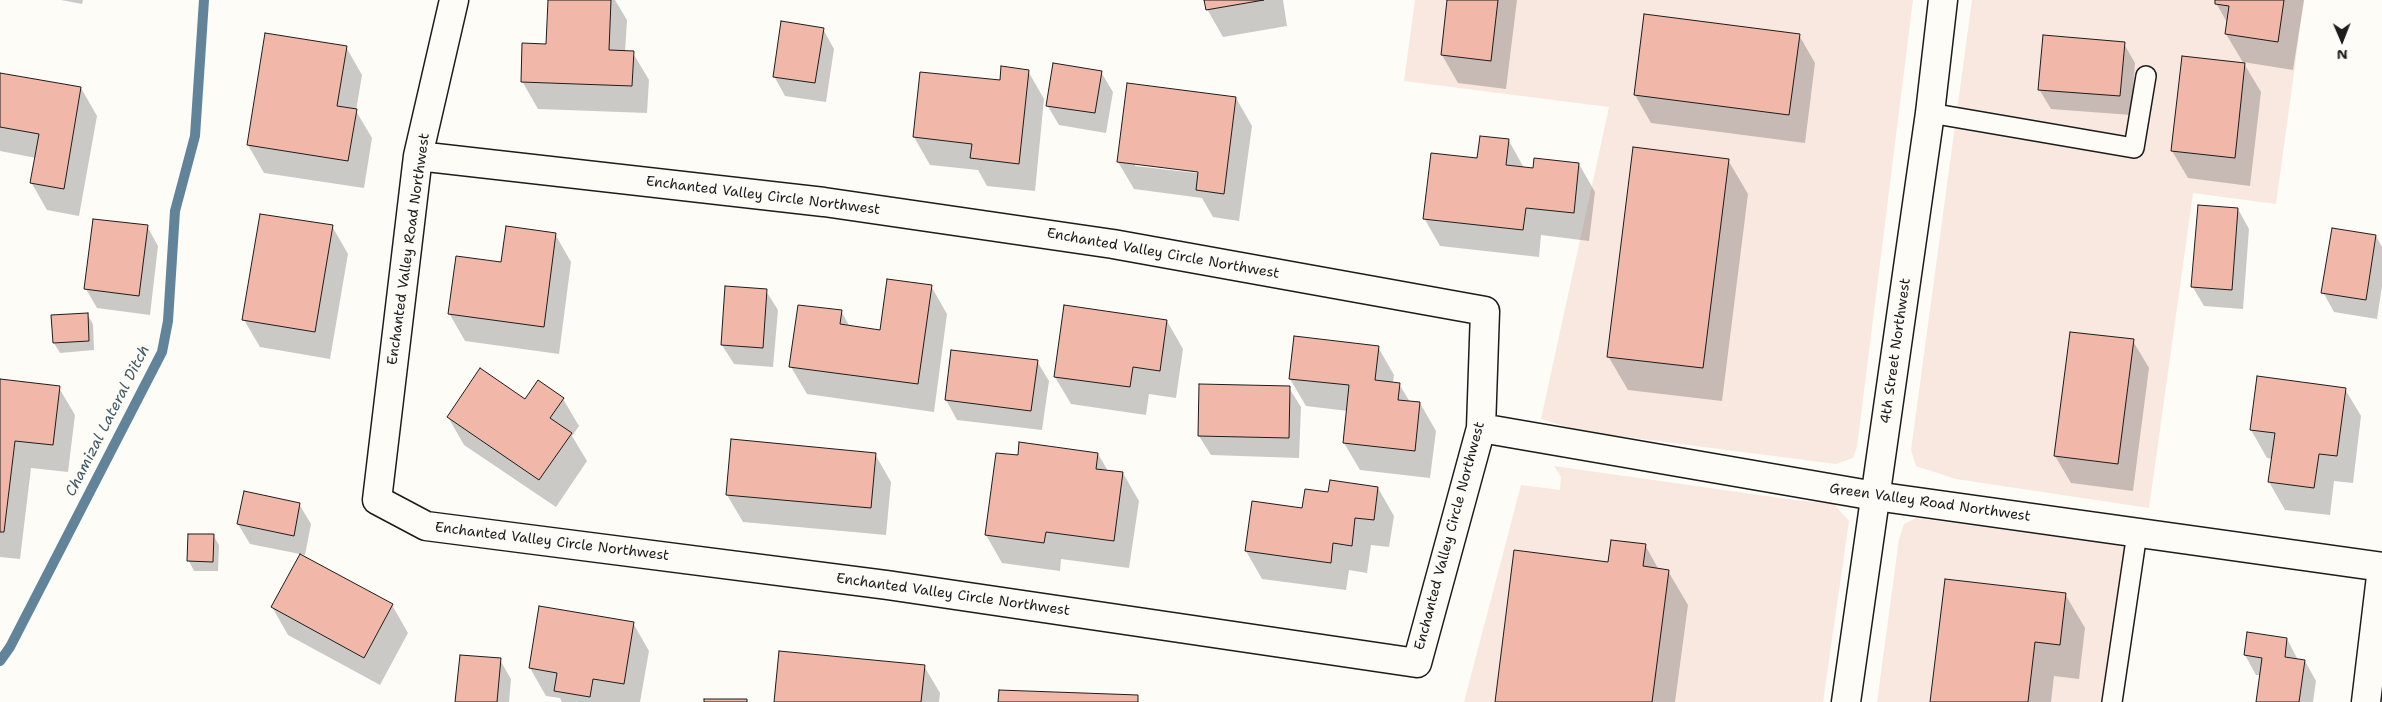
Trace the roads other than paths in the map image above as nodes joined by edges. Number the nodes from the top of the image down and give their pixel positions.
1 (454, 0) edge
2 (1943, 0) edge
3 (2146, 76) dead end
4 (1930, 113) junction
5 (418, 156) junction
6 (1481, 428) junction
7 (1875, 496) junction
8 (377, 500) joint
9 (2137, 533) junction
10 (2382, 567) edge
11 (1846, 702) edge
12 (2112, 702) edge
13 (2366, 702) edge

1 - 5 street, Enchanted Valley Road Northwest
2 - 4 street, 4th Street Northwest
3 - 4 lane
4 - 7 street, 4th Street Northwest
5 - 6 street, Enchanted Valley Circle Northwest
5 - 8 street, Enchanted Valley Road Northwest
6 - 7 street, Green Valley Road Northwest
6 - 8 street, Enchanted Valley Circle Northwest
7 - 9 street, Green Valley Road Northwest
7 - 11 street, 4th Street Northwest
9 - 10 street, Green Valley Road Northwest
9 - 12 lane
10 - 13 street

